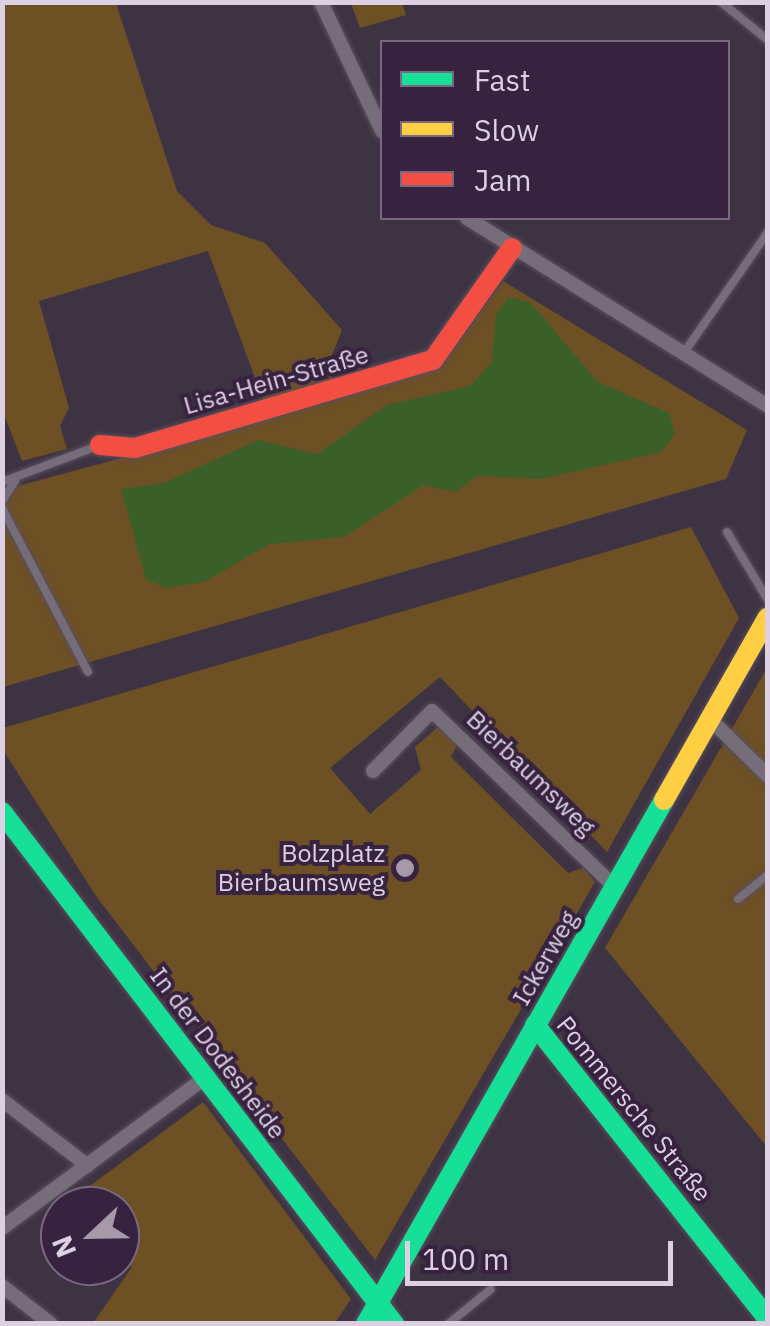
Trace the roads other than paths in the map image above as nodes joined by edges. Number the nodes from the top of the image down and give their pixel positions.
1 (320, 2) edge
2 (721, 2) edge
3 (768, 40) edge
4 (380, 127) edge
5 (470, 220) edge
6 (768, 232) edge
7 (512, 248) junction
8 (683, 354) junction
9 (768, 406) edge
10 (100, 446) joint
11 (23, 476) junction
12 (2, 482) edge
13 (2, 504) edge
14 (727, 532) dead end
15 (768, 600) edge
16 (768, 617) edge
17 (88, 672) dead end
18 (710, 718) junction
19 (373, 771) dead end
20 (768, 776) edge
21 (2, 812) edge
22 (768, 876) edge
23 (615, 887) junction
24 (738, 899) dead end
25 (535, 1025) junction
26 (205, 1078) junction
27 (2, 1100) edge
28 (88, 1166) junction
29 (2, 1228) edge
30 (2, 1286) edge
31 (491, 1289) dead end
32 (379, 1304) junction
33 (768, 1319) edge
34 (51, 1324) edge
35 (366, 1324) edge
36 (394, 1324) edge
37 (448, 1324) edge

1 - 4 street
2 - 3 lane
5 - 7 street
6 - 8 lane
7 - 8 street
7 - 10 street, Lisa-Hein-Straße
8 - 9 street
10 - 11 lane, Lisa-Hein-Straße
11 - 12 lane, Lisa-Hein-Straße
11 - 13 lane
13 - 17 lane
14 - 15 lane
16 - 18 street, Ickerweg
18 - 20 street
18 - 23 street, Ickerweg
19 - 23 street, Bierbaumsweg
21 - 26 street, In der Dodesheide
22 - 24 lane
23 - 25 street, Ickerweg
25 - 32 street, Ickerweg
25 - 33 street, Pommersche Straße
26 - 28 street
26 - 32 street, In der Dodesheide
27 - 28 street
28 - 29 street
30 - 34 street
31 - 37 lane
32 - 35 street, Ickerweg
32 - 36 street, In der Dodesheide

